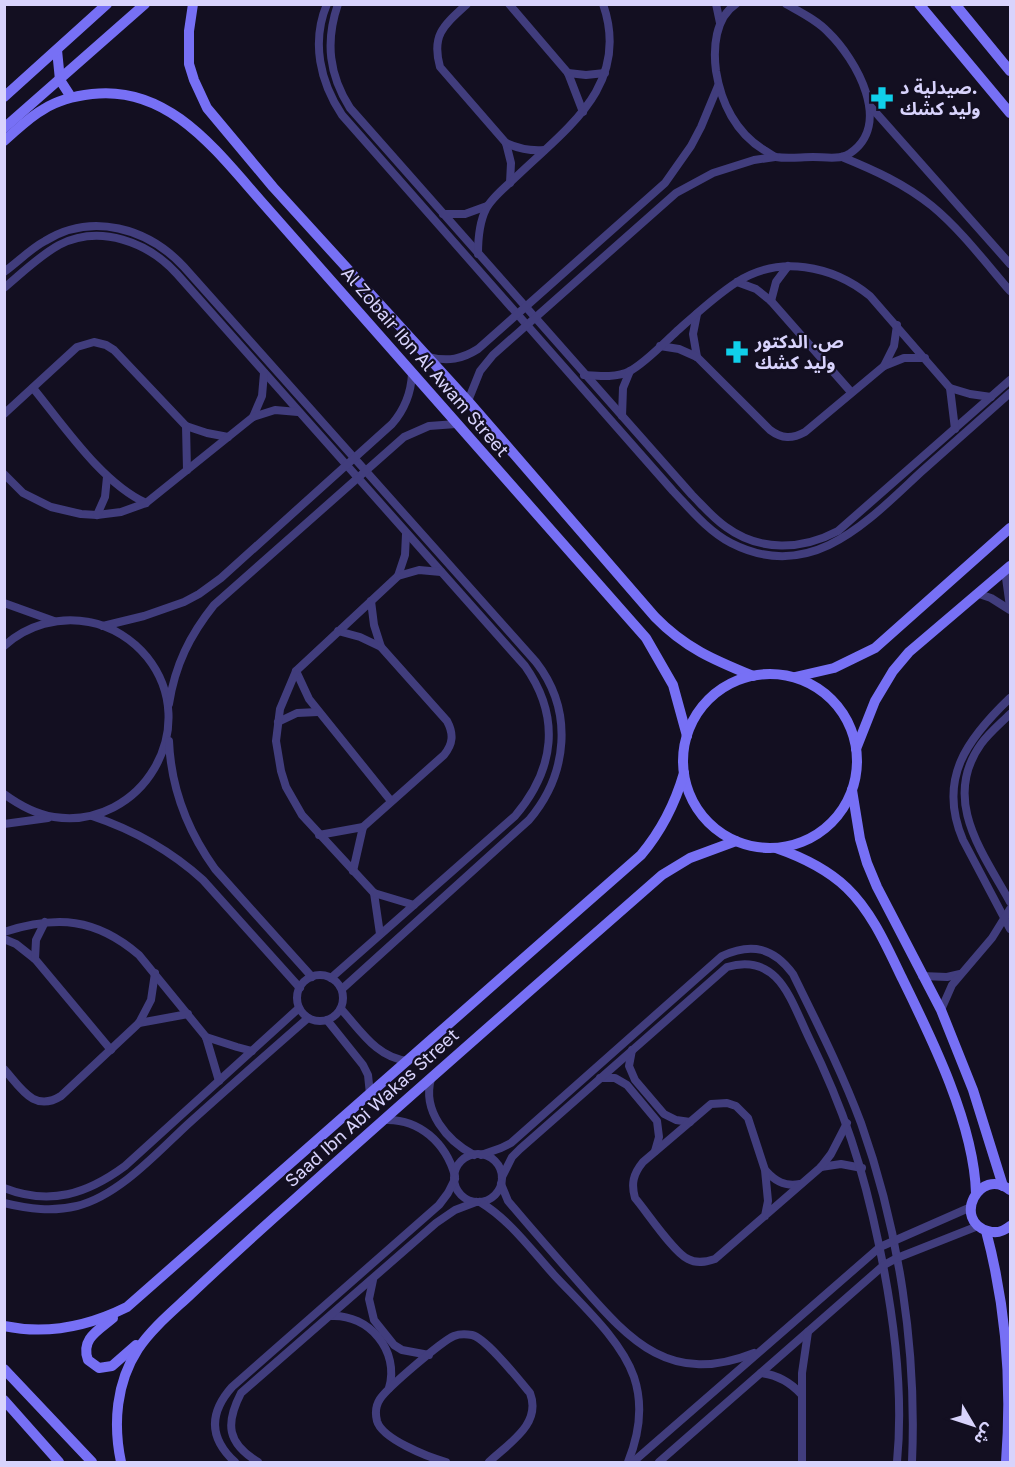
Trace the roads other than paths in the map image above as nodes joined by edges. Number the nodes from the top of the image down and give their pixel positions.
1 (107, 4) edge
2 (145, 4) edge
3 (193, 4) edge
4 (327, 4) edge
5 (338, 4) edge
6 (467, 4) edge
7 (509, 4) edge
8 (603, 4) edge
9 (716, 4) edge
10 (736, 4) edge
11 (786, 4) edge
12 (919, 4) edge
13 (955, 4) edge
14 (720, 23) junction
15 (57, 50) junction
16 (1011, 71) edge
17 (605, 72) junction
18 (567, 73) junction
19 (60, 80) junction
20 (718, 86) junction
21 (4, 97) edge
22 (71, 97) junction
23 (870, 106) junction
24 (583, 112) junction
25 (1011, 113) edge
26 (22, 120) junction
27 (4, 129) edge
28 (375, 136) junction
29 (4, 141) edge
30 (366, 143) junction
31 (506, 143) junction
32 (544, 150) junction
33 (775, 156) junction
34 (842, 157) junction
35 (510, 183) junction
36 (273, 187) junction
37 (260, 200) junction
38 (487, 206) junction
39 (443, 214) junction
40 (478, 254) junction
41 (22, 258) junction
42 (1011, 264) edge
43 (29, 266) junction
44 (788, 266) junction
45 (4, 272) edge
46 (737, 282) junction
47 (4, 288) edge
48 (1011, 291) edge
49 (771, 301) junction
50 (525, 307) junction
51 (698, 312) junction
52 (517, 314) junction
53 (535, 318) junction
54 (527, 325) junction
55 (897, 325) junction
56 (660, 346) junction
57 (428, 357) junction
58 (697, 357) junction
59 (925, 358) junction
60 (884, 366) junction
61 (630, 370) junction
62 (264, 373) junction
63 (412, 374) junction
64 (584, 375) junction
65 (1011, 380) edge
66 (33, 388) junction
67 (950, 388) junction
68 (852, 392) junction
69 (1011, 393) edge
70 (991, 397) junction
71 (468, 401) junction
72 (298, 412) junction
73 (4, 414) edge
74 (622, 416) junction
75 (254, 417) junction
76 (456, 424) junction
77 (186, 426) junction
78 (955, 429) junction
79 (228, 437) junction
80 (926, 454) junction
81 (354, 458) junction
82 (932, 462) junction
83 (346, 465) junction
84 (187, 470) junction
85 (365, 471) junction
86 (4, 474) edge
87 (532, 476) junction
88 (107, 477) junction
89 (357, 478) junction
90 (515, 490) junction
91 (147, 503) junction
92 (97, 515) junction
93 (1011, 528) edge
94 (406, 533) junction
95 (1008, 568) edge
96 (441, 572) junction
97 (398, 576) junction
98 (979, 594) junction
99 (371, 601) junction
100 (4, 603) edge
101 (1011, 608) edge
102 (55, 621) junction
103 (103, 626) junction
104 (338, 631) junction
105 (4, 646) edge
106 (381, 647) junction
107 (296, 672) junction
108 (753, 676) junction
109 (793, 677) junction
110 (1011, 699) edge
111 (168, 708) junction
112 (318, 712) junction
113 (1011, 714) edge
114 (278, 722) junction
115 (168, 729) junction
116 (687, 736) junction
117 (856, 749) junction
118 (684, 773) junction
119 (852, 789) junction
120 (4, 794) edge
121 (391, 801) junction
122 (92, 816) junction
123 (52, 817) junction
124 (4, 824) edge
125 (363, 827) junction
126 (320, 835) junction
127 (736, 841) junction
128 (776, 848) junction
129 (353, 870) junction
130 (374, 893) junction
131 (1011, 902) edge
132 (414, 905) junction
133 (1011, 909) edge
134 (1006, 918) junction
135 (45, 922) junction
136 (1011, 929) edge
137 (4, 932) edge
138 (380, 934) junction
139 (4, 939) edge
140 (34, 959) junction
141 (155, 974) junction
142 (960, 974) junction
143 (922, 976) junction
144 (312, 977) junction
145 (331, 978) junction
146 (300, 988) junction
147 (342, 989) junction
148 (671, 1001) junction
149 (300, 1008) junction
150 (341, 1009) junction
151 (678, 1010) junction
152 (940, 1010) junction
153 (188, 1014) junction
154 (308, 1018) junction
155 (327, 1020) junction
156 (139, 1023) junction
157 (206, 1037) junction
158 (111, 1050) junction
159 (632, 1050) junction
160 (252, 1051) junction
161 (408, 1061) junction
162 (4, 1069) edge
163 (432, 1076) junction
164 (600, 1078) junction
165 (219, 1081) junction
166 (370, 1094) junction
167 (649, 1096) junction
168 (642, 1102) junction
169 (382, 1120) junction
170 (690, 1122) junction
171 (847, 1123) junction
172 (655, 1152) junction
173 (478, 1155) junction
174 (820, 1167) junction
175 (862, 1168) junction
176 (765, 1170) junction
177 (454, 1178) junction
178 (502, 1181) junction
179 (802, 1184) junction
180 (4, 1188) edge
181 (1008, 1188) edge
182 (976, 1193) junction
183 (478, 1202) junction
184 (4, 1203) edge
185 (971, 1207) junction
186 (765, 1216) junction
187 (1011, 1226) edge
188 (982, 1228) junction
189 (893, 1240) junction
190 (880, 1247) junction
191 (897, 1258) junction
192 (884, 1265) junction
193 (374, 1279) junction
194 (127, 1307) junction
195 (331, 1316) junction
196 (4, 1326) edge
197 (150, 1332) junction
198 (384, 1332) junction
199 (808, 1332) junction
200 (377, 1338) junction
201 (760, 1351) junction
202 (429, 1355) junction
203 (4, 1369) edge
204 (761, 1373) junction
205 (388, 1390) junction
206 (801, 1394) junction
207 (4, 1400) edge
208 (662, 1437) junction
209 (673, 1450) junction
210 (436, 1461) edge
211 (59, 1462) edge
212 (92, 1462) edge
213 (121, 1462) edge
214 (235, 1462) edge
215 (258, 1462) edge
216 (446, 1462) edge
217 (489, 1462) edge
218 (628, 1462) edge
219 (633, 1462) edge
220 (659, 1462) edge
221 (802, 1462) edge
222 (897, 1462) edge
223 (912, 1462) edge
224 (1006, 1462) edge

1 - 15 street
2 - 19 street
3 - 36 street, Al Zobair Ibn Al Awam Street
4 - 30 street
5 - 28 street
6 - 31 street
7 - 18 street
8 - 17 street
9 - 14 street
10 - 14 street
11 - 23 street
12 - 25 street
13 - 16 street
14 - 20 street
15 - 19 street
15 - 21 street
17 - 18 street
17 - 24 street
18 - 24 street
19 - 22 street
19 - 26 street
20 - 33 street
20 - 50 street
22 - 26 street, Al Zobair Ibn Al Awam Street
22 - 37 street, Al Zobair Ibn Al Awam Street
23 - 34 street
23 - 42 street
24 - 32 street
26 - 27 street
26 - 29 street
28 - 30 street
28 - 39 street
30 - 52 street
31 - 32 street
31 - 35 street
32 - 35 street
33 - 34 street
33 - 53 street
34 - 48 street
35 - 38 street
36 - 37 street
36 - 57 street, Al Zobair Ibn Al Awam Street
37 - 63 street, Al Zobair Ibn Al Awam Street
38 - 39 street
38 - 40 street
39 - 40 street
40 - 50 street
41 - 43 street
41 - 45 street
41 - 81 street
43 - 47 street
43 - 62 street
44 - 46 street
44 - 49 street
44 - 55 street
46 - 49 street
46 - 51 street
49 - 68 street
50 - 52 street
50 - 53 street
51 - 56 street
51 - 58 street
52 - 54 street
52 - 57 street
53 - 54 street
53 - 64 street
54 - 71 street
54 - 82 street
55 - 59 street
55 - 60 street
56 - 58 street
56 - 61 street
57 - 71 street, Al Zobair Ibn Al Awam Street
58 - 68 street
59 - 60 street
59 - 67 street
60 - 68 street
61 - 64 street
61 - 74 street
62 - 72 street
62 - 75 street
63 - 76 street, Al Zobair Ibn Al Awam Street
63 - 81 street
64 - 74 street
65 - 70 street
66 - 73 street
66 - 77 street
66 - 88 street
67 - 70 street
67 - 78 street
69 - 82 street
70 - 78 street
71 - 87 street, Al Zobair Ibn Al Awam Street
72 - 75 street
72 - 83 street
74 - 80 street
75 - 79 street
76 - 85 street
76 - 90 street, Al Zobair Ibn Al Awam Street
77 - 79 street
77 - 84 street
78 - 80 street
79 - 84 street
80 - 82 street
81 - 83 street
81 - 85 street
83 - 89 street
83 - 103 street
84 - 91 street
85 - 89 street
85 - 147 street
86 - 92 street
87 - 90 street
87 - 108 street, Al Zobair Ibn Al Awam Street
88 - 91 street
88 - 92 street
89 - 94 street
89 - 111 street
90 - 116 street, Al Zobair Ibn Al Awam Street
91 - 92 street
93 - 109 street
94 - 96 street
94 - 97 street
95 - 98 street
95 - 101 street
96 - 97 street
96 - 132 street
97 - 99 street
98 - 101 street
98 - 117 street
99 - 104 street
99 - 106 street
100 - 102 street
102 - 103 street
102 - 105 street
103 - 111 street
104 - 106 street
104 - 107 street
106 - 121 street
107 - 112 street
107 - 114 street
108 - 109 street
108 - 116 street
109 - 117 street
110 - 134 street
111 - 115 street
112 - 114 street
112 - 121 street
113 - 131 street
114 - 126 street
115 - 122 street
115 - 144 street
116 - 118 street
117 - 119 street
118 - 127 street
118 - 161 street, Saad Ibn Abi Wakas Street
119 - 128 street
119 - 143 street
120 - 123 street
121 - 125 street
122 - 123 street
122 - 146 street
123 - 124 street
125 - 126 street
125 - 129 street
126 - 129 street
127 - 128 street
127 - 163 street, Saad Ibn Abi Wakas Street
128 - 182 street
129 - 130 street
130 - 132 street
130 - 138 street
132 - 138 street
133 - 134 street
134 - 136 street
134 - 142 street
135 - 137 street
135 - 140 street
135 - 141 street
138 - 145 street
139 - 140 street
140 - 158 street
141 - 153 street
141 - 156 street
142 - 143 street
142 - 152 street
143 - 152 street
144 - 145 street
144 - 146 street
145 - 147 street
146 - 149 street
147 - 150 street
148 - 151 street
148 - 173 street
148 - 189 street
149 - 154 street
149 - 160 street
150 - 155 street
150 - 161 street
151 - 159 street
151 - 171 street
152 - 181 street
153 - 156 street
153 - 157 street
154 - 155 street
154 - 184 street
155 - 166 street
156 - 158 street
157 - 160 street
157 - 165 street
158 - 162 street
159 - 164 street
159 - 167 street
160 - 165 street
161 - 166 street, Saad Ibn Abi Wakas Street
163 - 169 street, Saad Ibn Abi Wakas Street
163 - 173 street
164 - 168 street
164 - 178 street
165 - 180 street
166 - 194 street, Saad Ibn Abi Wakas Street
167 - 168 street
167 - 170 street
168 - 172 street
169 - 177 street
169 - 197 street, Saad Ibn Abi Wakas Street
170 - 172 street
170 - 176 street
171 - 174 street
171 - 175 street
172 - 186 street
173 - 177 street
173 - 178 street
174 - 175 street
174 - 179 street
175 - 190 street
176 - 179 street
176 - 186 street
177 - 183 street
177 - 214 street
178 - 183 street
178 - 201 street
179 - 186 street
181 - 182 street
182 - 185 street
183 - 193 street
183 - 218 street
185 - 188 street
185 - 189 street
187 - 188 street
188 - 191 street
188 - 224 street
189 - 190 street
189 - 191 street
190 - 192 street
190 - 201 street
191 - 192 street
191 - 223 street
192 - 199 street
192 - 222 street
193 - 195 street
193 - 198 street
194 - 196 street, Saad Ibn Abi Wakas Street
194 - 197 street
195 - 200 street
195 - 215 street
197 - 213 street, Saad Ibn Abi Wakas Street
198 - 200 street
198 - 202 street
199 - 204 street
199 - 206 street
200 - 205 street
201 - 208 street
202 - 205 street
202 - 217 street
203 - 212 street
204 - 206 street
204 - 209 street
205 - 210 street
206 - 221 street
207 - 211 street
208 - 209 street
208 - 219 street
209 - 220 street
210 - 216 street

